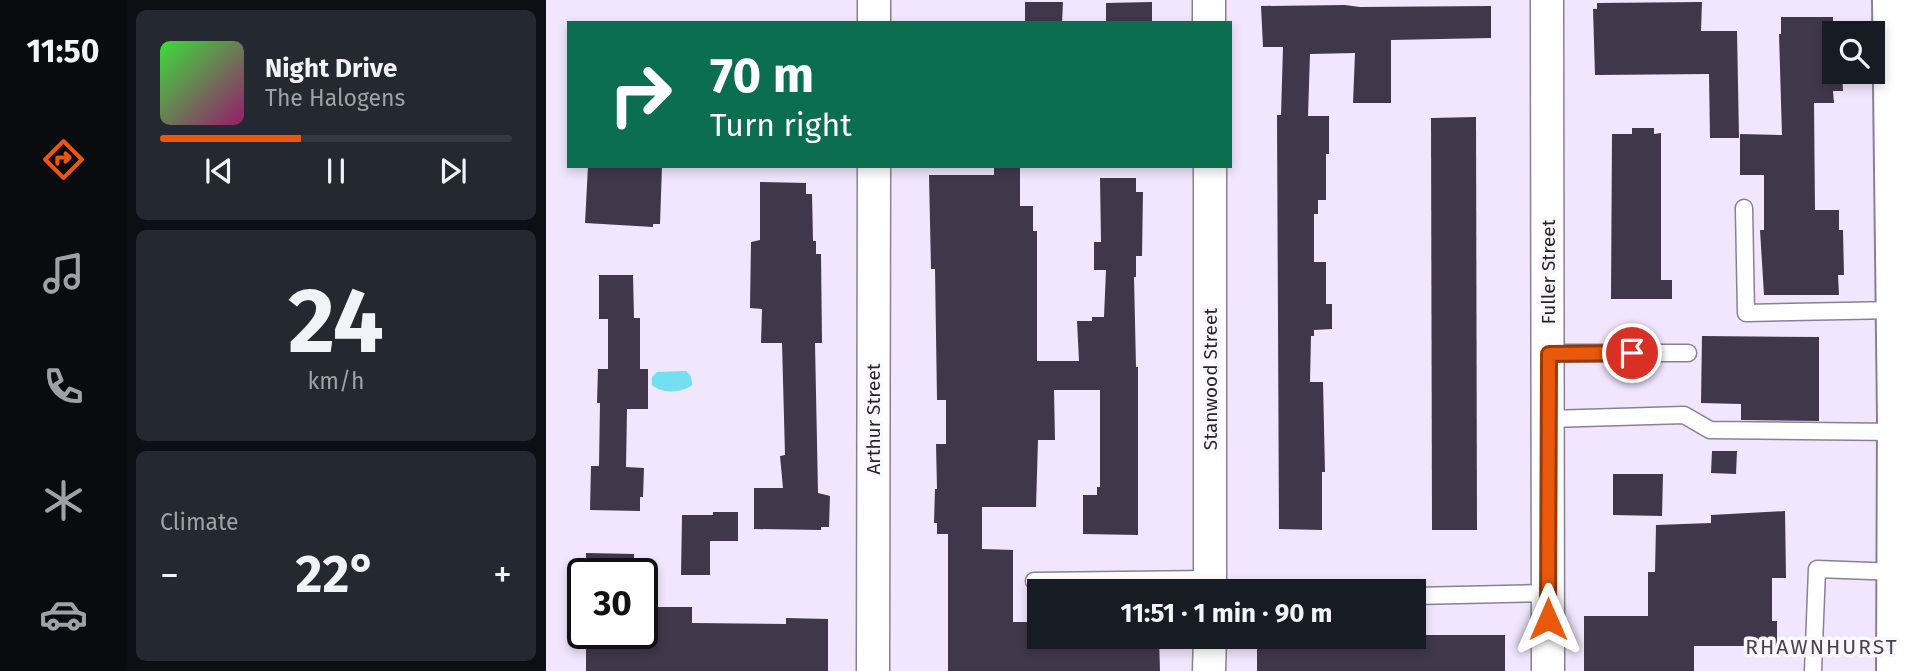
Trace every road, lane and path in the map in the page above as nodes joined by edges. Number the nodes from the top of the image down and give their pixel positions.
1 (874, 0) edge
2 (1209, 0) edge
3 (1547, 0) edge
4 (1892, 0) edge
5 (874, 21) edge
6 (1209, 21) edge
7 (874, 168) edge
8 (1210, 168) edge
9 (1744, 208) dead end
10 (1896, 310) junction
11 (1688, 353) dead end
12 (1549, 354) junction
13 (1549, 419) junction
14 (1900, 424) edge
15 (1898, 572) junction
16 (1210, 579) edge
17 (1548, 593) junction
18 (1426, 596) edge
19 (1210, 649) edge
20 (873, 671) edge
21 (1209, 671) edge
22 (1548, 671) edge
23 (1813, 671) edge
24 (1896, 671) edge

1 - 5 street
2 - 6 street
3 - 12 street, Fuller Street
4 - 10 main road
7 - 20 street, Arthur Street
8 - 16 street, Stanwood Street
9 - 10 lane
10 - 14 main road
11 - 12 lane
12 - 13 street, Fuller Street
13 - 14 lane
13 - 17 street, Fuller Street
14 - 15 main road
15 - 23 lane
15 - 24 main road
17 - 18 lane
17 - 22 street, Fuller Street
19 - 21 street

